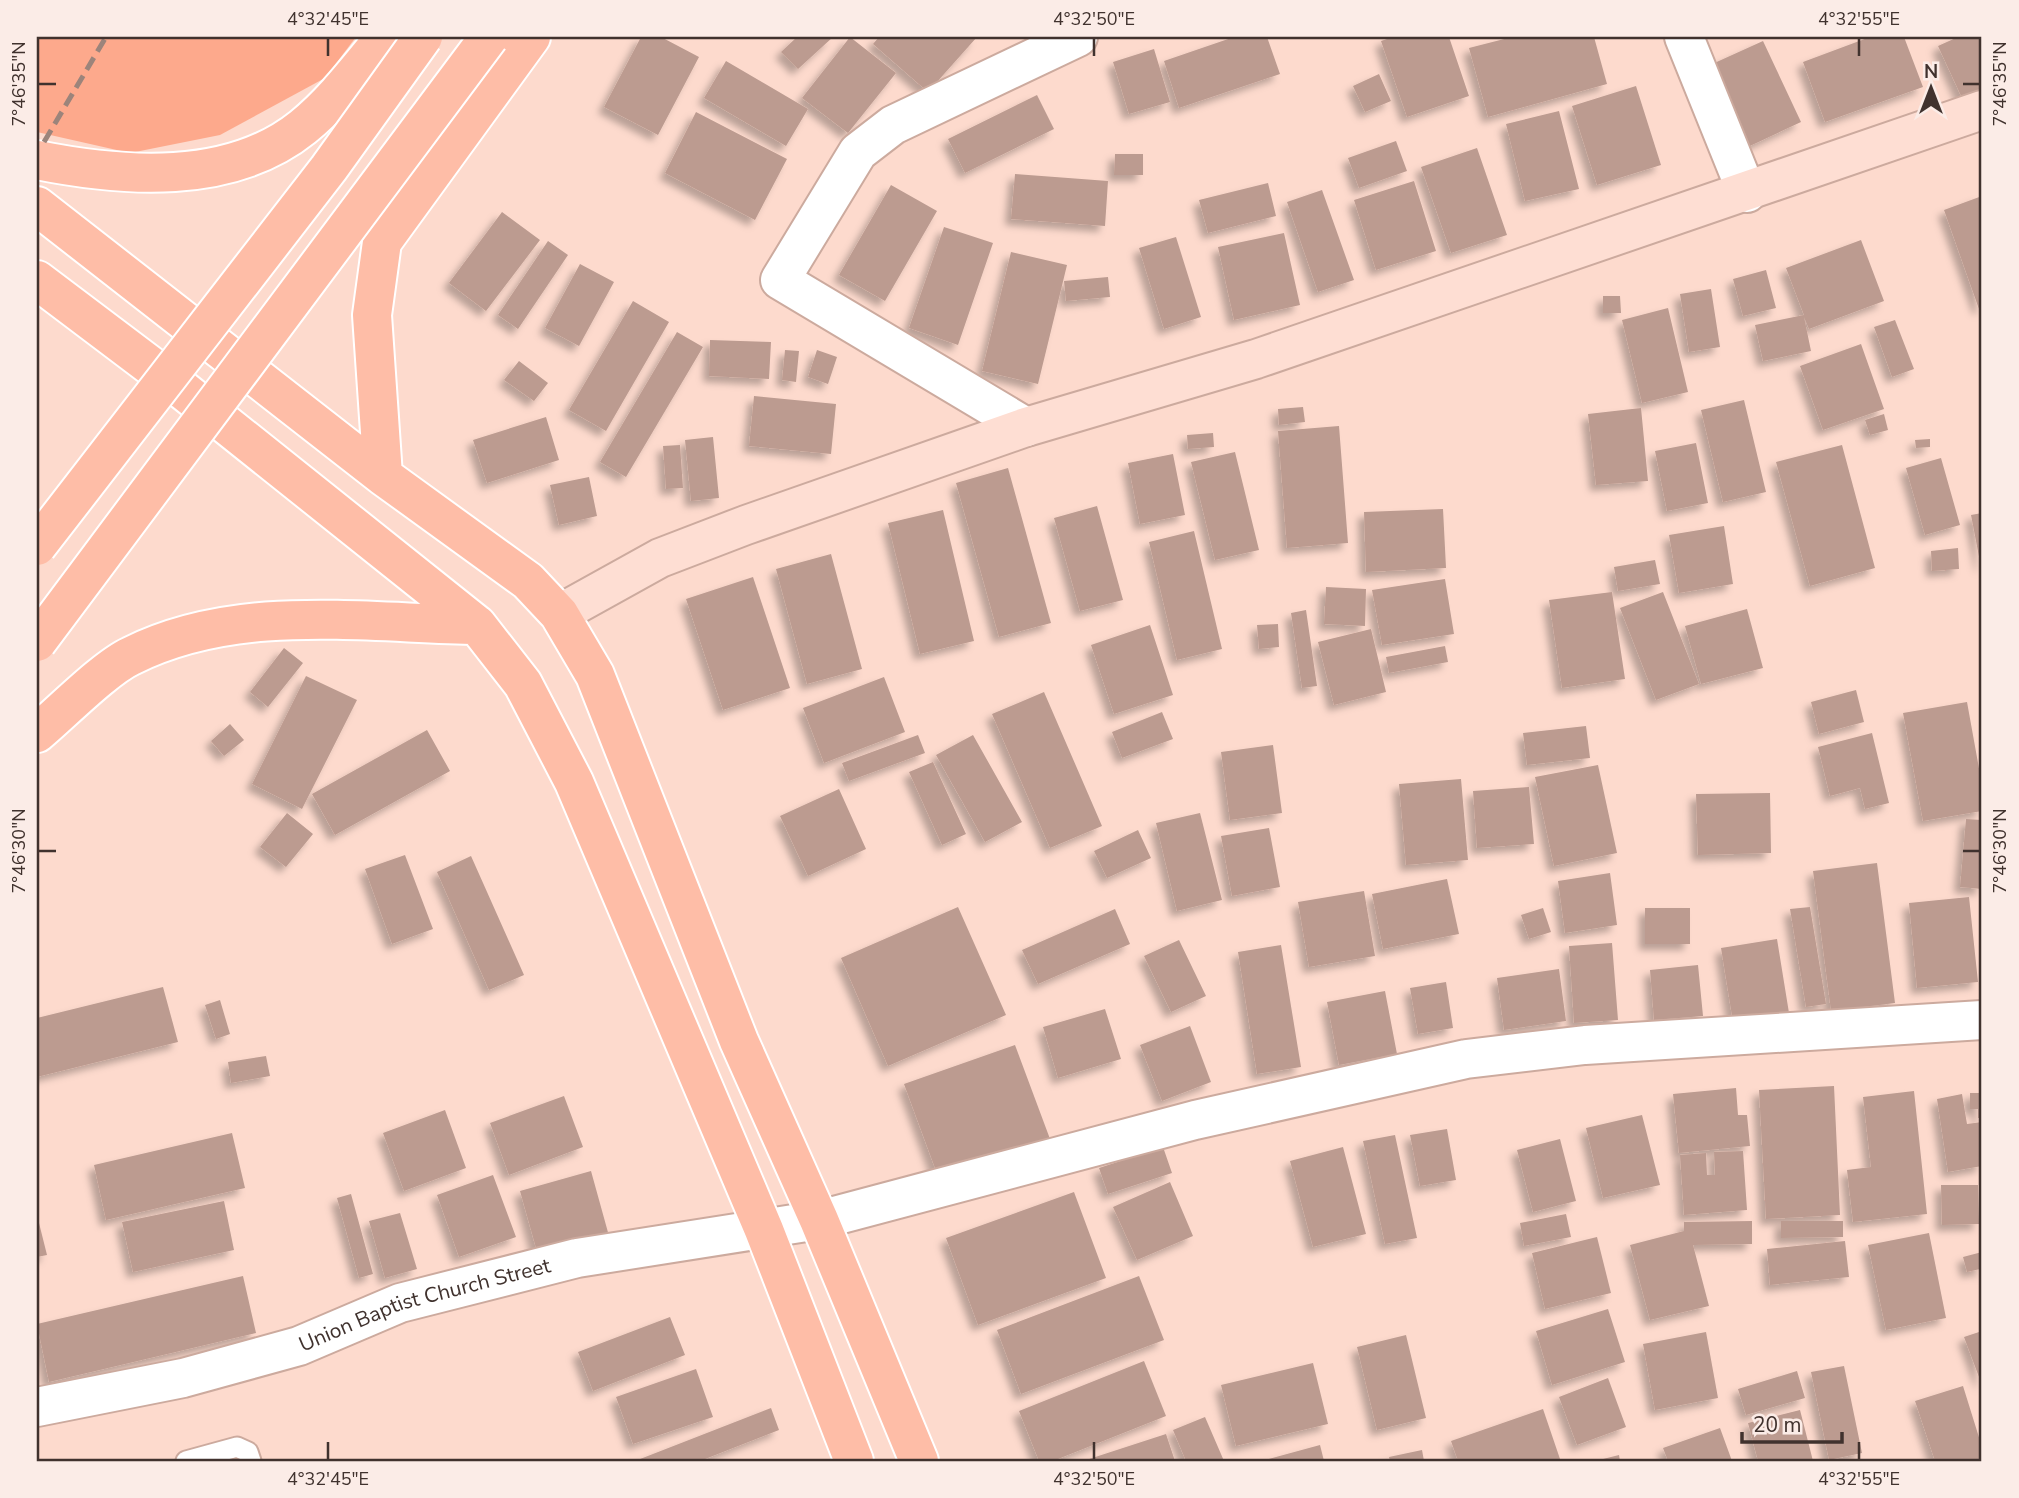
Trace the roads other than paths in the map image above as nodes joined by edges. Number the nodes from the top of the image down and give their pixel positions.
1 (385, 37) edge
2 (423, 37) edge
3 (489, 37) edge
4 (531, 37) edge
5 (1078, 37) edge
6 (1684, 37) edge
7 (1982, 110) edge
8 (37, 160) edge
9 (1747, 193) junction
10 (37, 206) edge
11 (37, 280) edge
12 (1026, 427) junction
13 (383, 475) junction
14 (37, 546) edge
15 (559, 614) junction
16 (477, 625) junction
17 (37, 642) edge
18 (37, 733) edge
19 (1982, 1020) edge
20 (819, 1220) junction
21 (765, 1230) junction
22 (37, 1407) edge
23 (186, 1461) edge
24 (251, 1461) edge
25 (854, 1461) edge
26 (919, 1461) edge

1 - 8 main road
2 - 14 main road, bridge
3 - 17 main road, bridge
4 - 13 main road
5 - 12 street
6 - 9 street
7 - 9 street
9 - 12 street
10 - 13 main road
11 - 16 main road
12 - 15 street
13 - 15 main road
15 - 20 main road
16 - 18 main road
16 - 21 main road
19 - 20 street, Union Baptist Church Street
20 - 21 street, Union Baptist Church Street
20 - 26 main road
21 - 22 street, Union Baptist Church Street
21 - 25 main road
23 - 24 lane

